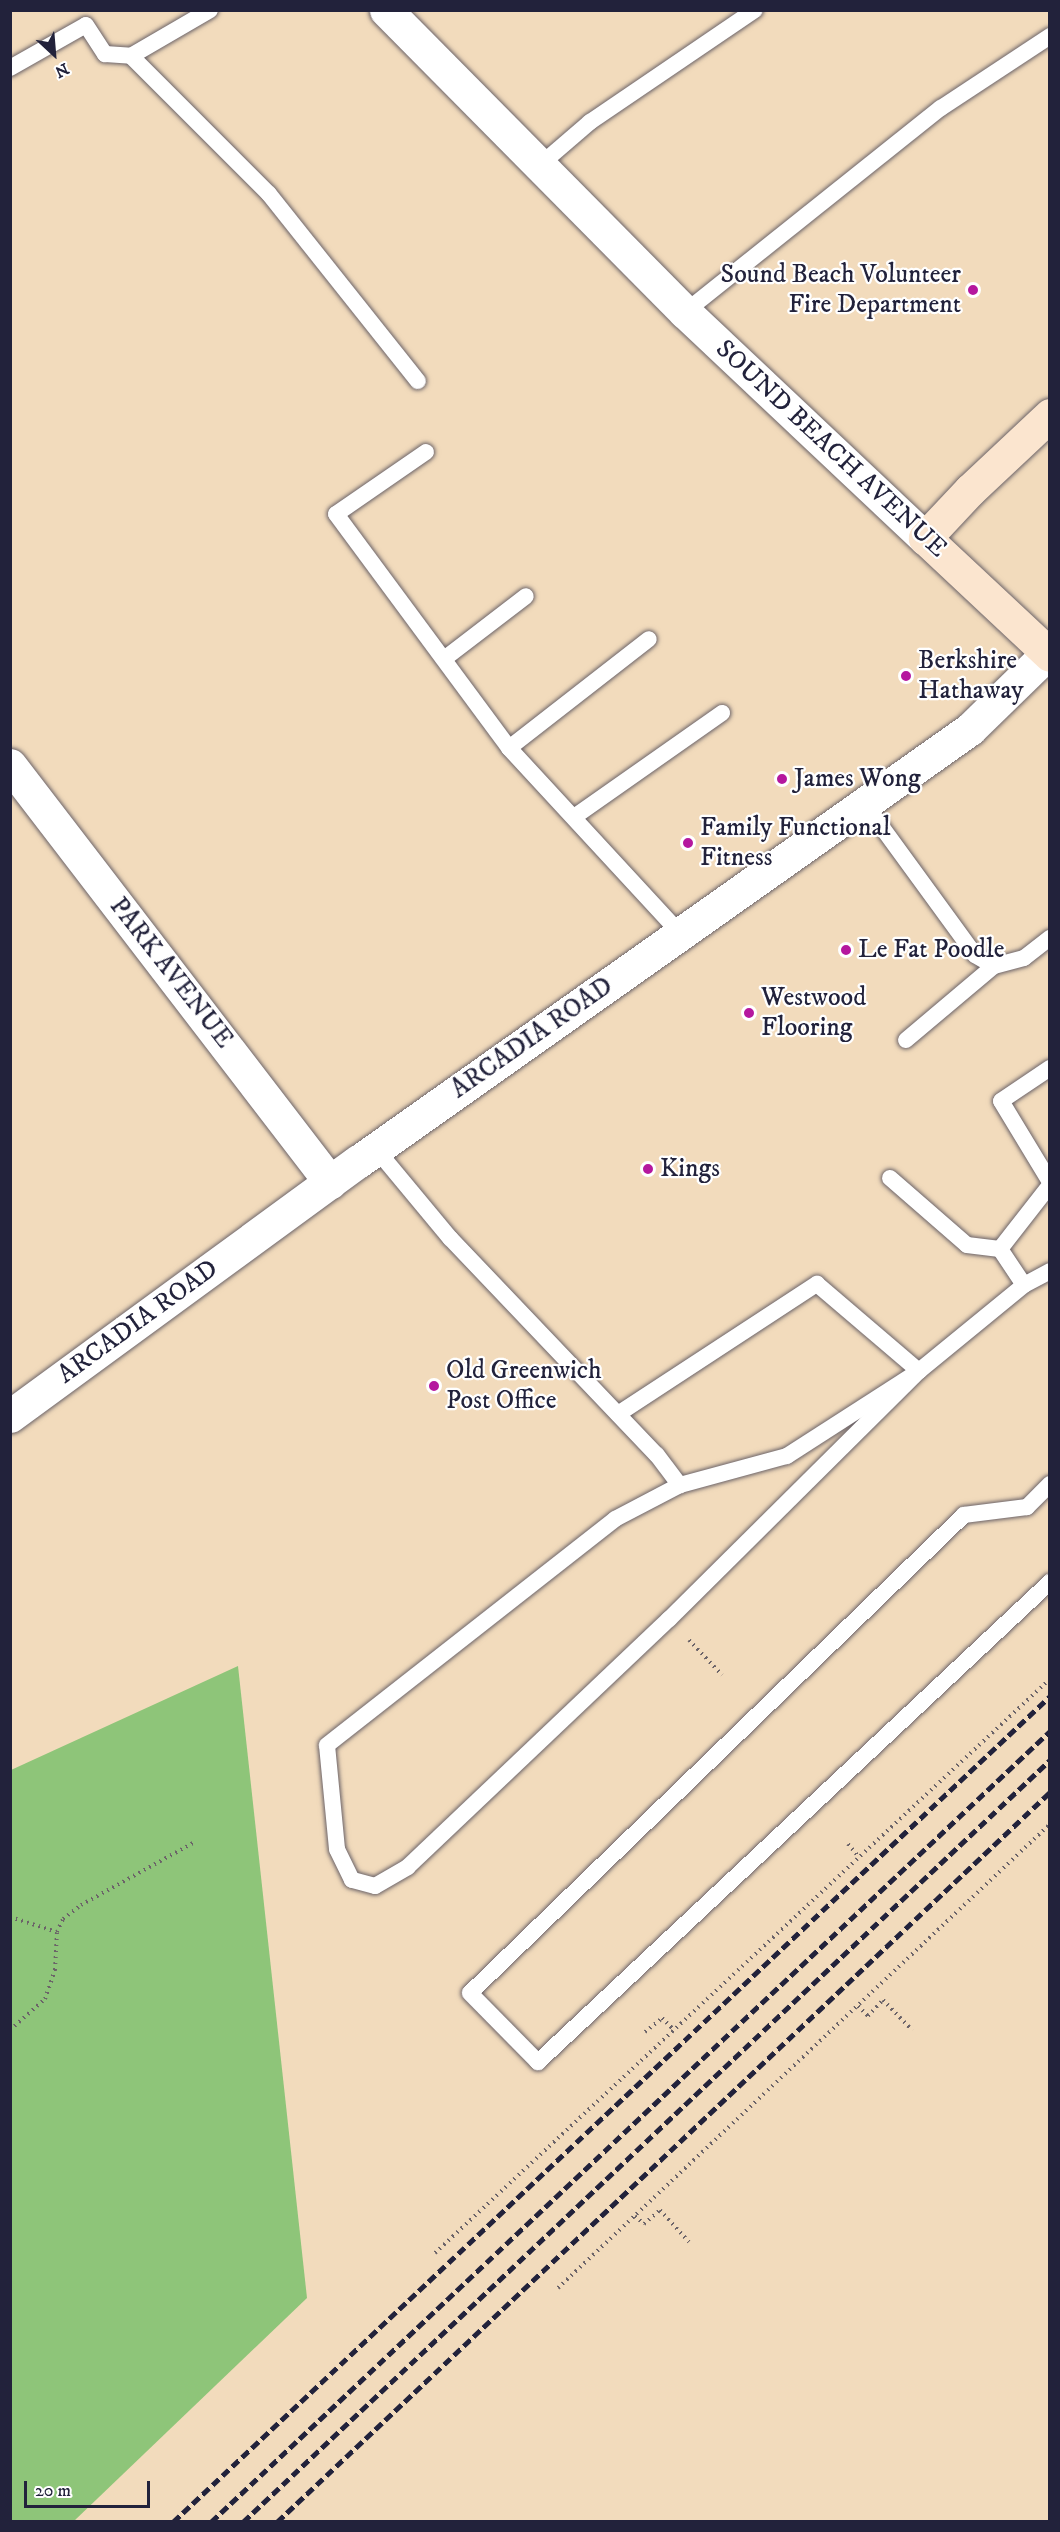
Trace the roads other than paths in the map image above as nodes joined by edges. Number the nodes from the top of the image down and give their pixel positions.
1 (210, 10) edge
2 (387, 10) edge
3 (755, 10) edge
4 (1050, 36) edge
5 (131, 56) junction
6 (10, 68) edge
7 (540, 165) junction
8 (685, 312) junction
9 (417, 381) dead end
10 (1050, 415) edge
11 (426, 452) dead end
12 (925, 538) junction
13 (526, 596) dead end
14 (649, 639) dead end
15 (1049, 654) edge
16 (444, 659) junction
17 (722, 713) dead end
18 (509, 748) junction
19 (10, 765) edge
20 (865, 804) junction
21 (574, 817) junction
22 (680, 933) junction
23 (1050, 938) edge
24 (994, 966) junction
25 (906, 1040) dead end
26 (1050, 1068) edge
27 (376, 1149) junction
28 (890, 1178) dead end
29 (330, 1182) junction
30 (1050, 1183) edge
31 (1000, 1249) junction
32 (1050, 1271) edge
33 (1024, 1285) junction
34 (919, 1371) junction
35 (618, 1414) junction
36 (10, 1416) edge
37 (1050, 1484) edge
38 (680, 1485) junction
39 (1050, 1582) edge

1 - 5 lane
2 - 7 street, SOUND BEACH AVENUE
3 - 7 lane
4 - 8 lane
5 - 6 lane
5 - 9 lane
7 - 8 street, SOUND BEACH AVENUE
8 - 12 street, SOUND BEACH AVENUE
10 - 12 street
11 - 16 lane
12 - 15 street, SOUND BEACH AVENUE
13 - 16 lane
14 - 18 lane
15 - 20 street, ARCADIA ROAD
16 - 18 lane
17 - 21 lane
18 - 21 lane
19 - 29 street, PARK AVENUE
20 - 22 street, ARCADIA ROAD
20 - 24 lane
21 - 22 lane
22 - 27 street, ARCADIA ROAD
23 - 24 lane
24 - 25 lane
26 - 30 lane
27 - 29 street, ARCADIA ROAD
27 - 35 lane
28 - 31 lane
29 - 36 street, ARCADIA ROAD
30 - 31 lane
31 - 33 lane
32 - 33 lane
33 - 34 lane
34 - 35 lane
34 - 38 lane
34 - 38 lane
35 - 38 lane
37 - 39 lane

